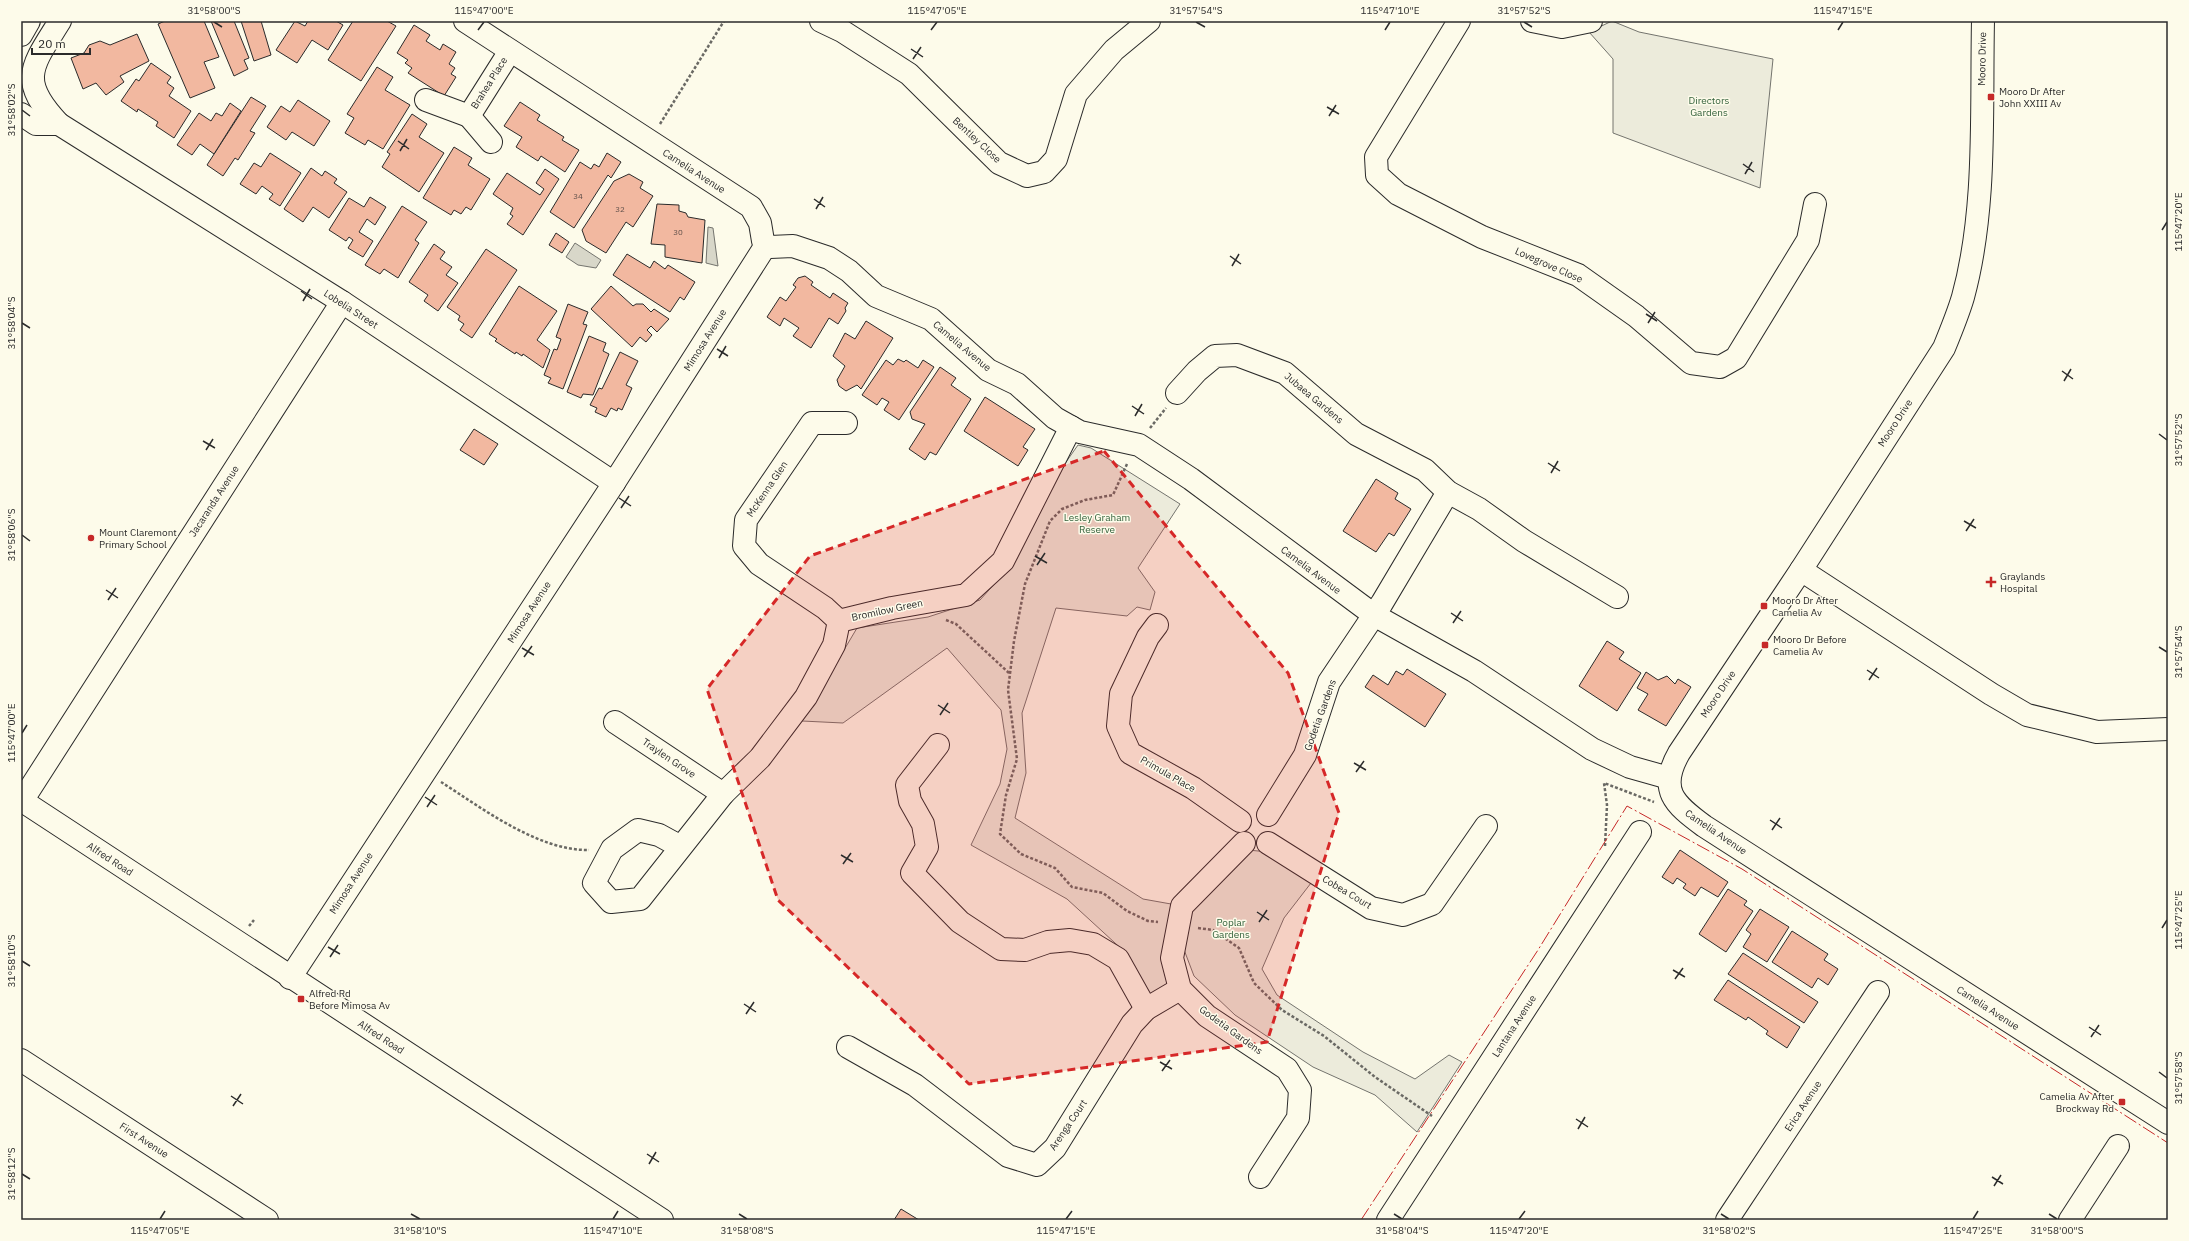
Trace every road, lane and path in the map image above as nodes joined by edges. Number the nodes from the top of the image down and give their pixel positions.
1 (29, 21) edge
2 (60, 21) edge
3 (464, 21) edge
4 (724, 21) edge
5 (821, 21) edge
6 (1149, 21) edge
7 (1459, 21) edge
8 (1532, 21) edge
9 (1591, 21) edge
10 (1983, 21) edge
11 (21, 35) edge
12 (510, 51) junction
13 (426, 100) dead end
14 (21, 114) edge
15 (468, 116) junction
16 (59, 124) junction
17 (491, 142) dead end
18 (649, 142) junction
19 (1815, 204) dead end
20 (766, 245) junction
21 (342, 302) junction
22 (1177, 393) joint
23 (846, 423) dead end
24 (1071, 427) junction
25 (1139, 445) junction
26 (614, 483) junction
27 (1448, 492) junction
28 (1801, 570) junction
29 (1617, 597) dead end
30 (1374, 616) junction
31 (944, 619) dead end
32 (839, 621) junction
33 (1157, 625) dead end
34 (1010, 673) junction
35 (615, 722) dead end
36 (2168, 729) edge
37 (938, 745) dead end
38 (424, 771) junction
39 (1669, 778) junction
40 (723, 794) junction
41 (21, 801) edge
42 (1657, 804) dead end
43 (1268, 815) junction
44 (1240, 821) junction
45 (1486, 826) dead end
46 (1640, 832) dead end
47 (1244, 843) junction
48 (1268, 843) junction
49 (681, 847) junction
50 (612, 849) junction
51 (1604, 852) dead end
52 (1178, 926) junction
53 (290, 978) junction
54 (1180, 989) junction
55 (1878, 992) dead end
56 (1146, 1009) junction
57 (848, 1047) dead end
58 (21, 1060) edge
59 (2168, 1123) edge
60 (1449, 1127) junction
61 (2118, 1146) dead end
62 (1260, 1177) dead end
63 (267, 1220) edge
64 (662, 1220) edge
65 (1388, 1220) edge
66 (1728, 1220) edge
67 (2070, 1220) edge

1 - 11 street
2 - 16 street, Lobelia Street
3 - 12 street, Camelia Avenue
4 - 18 path
5 - 6 street, Bentley Close
7 - 19 street, Lovegrove Close
8 - 9 street
10 - 28 street, Mooro Drive
12 - 15 street, Brahea Place
12 - 18 street, Camelia Avenue
13 - 15 street, Brahea Place
14 - 16 street
15 - 17 street, Brahea Place
16 - 21 street, Lobelia Street
18 - 20 street, Camelia Avenue
20 - 24 street, Camelia Avenue
20 - 26 street, Mimosa Avenue
21 - 26 street, Lobelia Street
21 - 41 street, Jacaranda Avenue
22 - 25 path
22 - 27 street, Jubaea Gardens
23 - 32 street, McKenna Glen
24 - 25 street, Camelia Avenue
24 - 32 street, Bromilow Green
25 - 30 street, Camelia Avenue
25 - 34 path
26 - 38 street, Mimosa Avenue
27 - 29 street, Jubaea Gardens
27 - 30 street
28 - 36 street
28 - 39 street, Mooro Drive
30 - 39 street, Camelia Avenue
30 - 43 street, Godetia Gardens
31 - 34 path
32 - 40 street, Bromilow Green
33 - 44 street, Primula Place
34 - 52 path
35 - 40 street, Traylen Grove
37 - 56 street
38 - 50 path
38 - 53 street, Mimosa Avenue
39 - 59 street, Camelia Avenue
40 - 49 street, Bromilow Green
41 - 53 street, Alfred Road
42 - 51 path
43 - 44 street
43 - 48 street
44 - 47 street
45 - 48 street, Cobea Court
46 - 60 street, Lantana Avenue
47 - 48 street
47 - 52 street
49 - 50 street, Bromilow Green
49 - 50 street, Bromilow Green
52 - 54 street
52 - 60 path
53 - 64 street, Alfred Road
54 - 56 street, Arenga Court
54 - 62 street, Godetia Gardens
55 - 66 street, Erica Avenue
56 - 57 street, Arenga Court
58 - 63 street, First Avenue
60 - 65 street, Lantana Avenue
61 - 67 street

